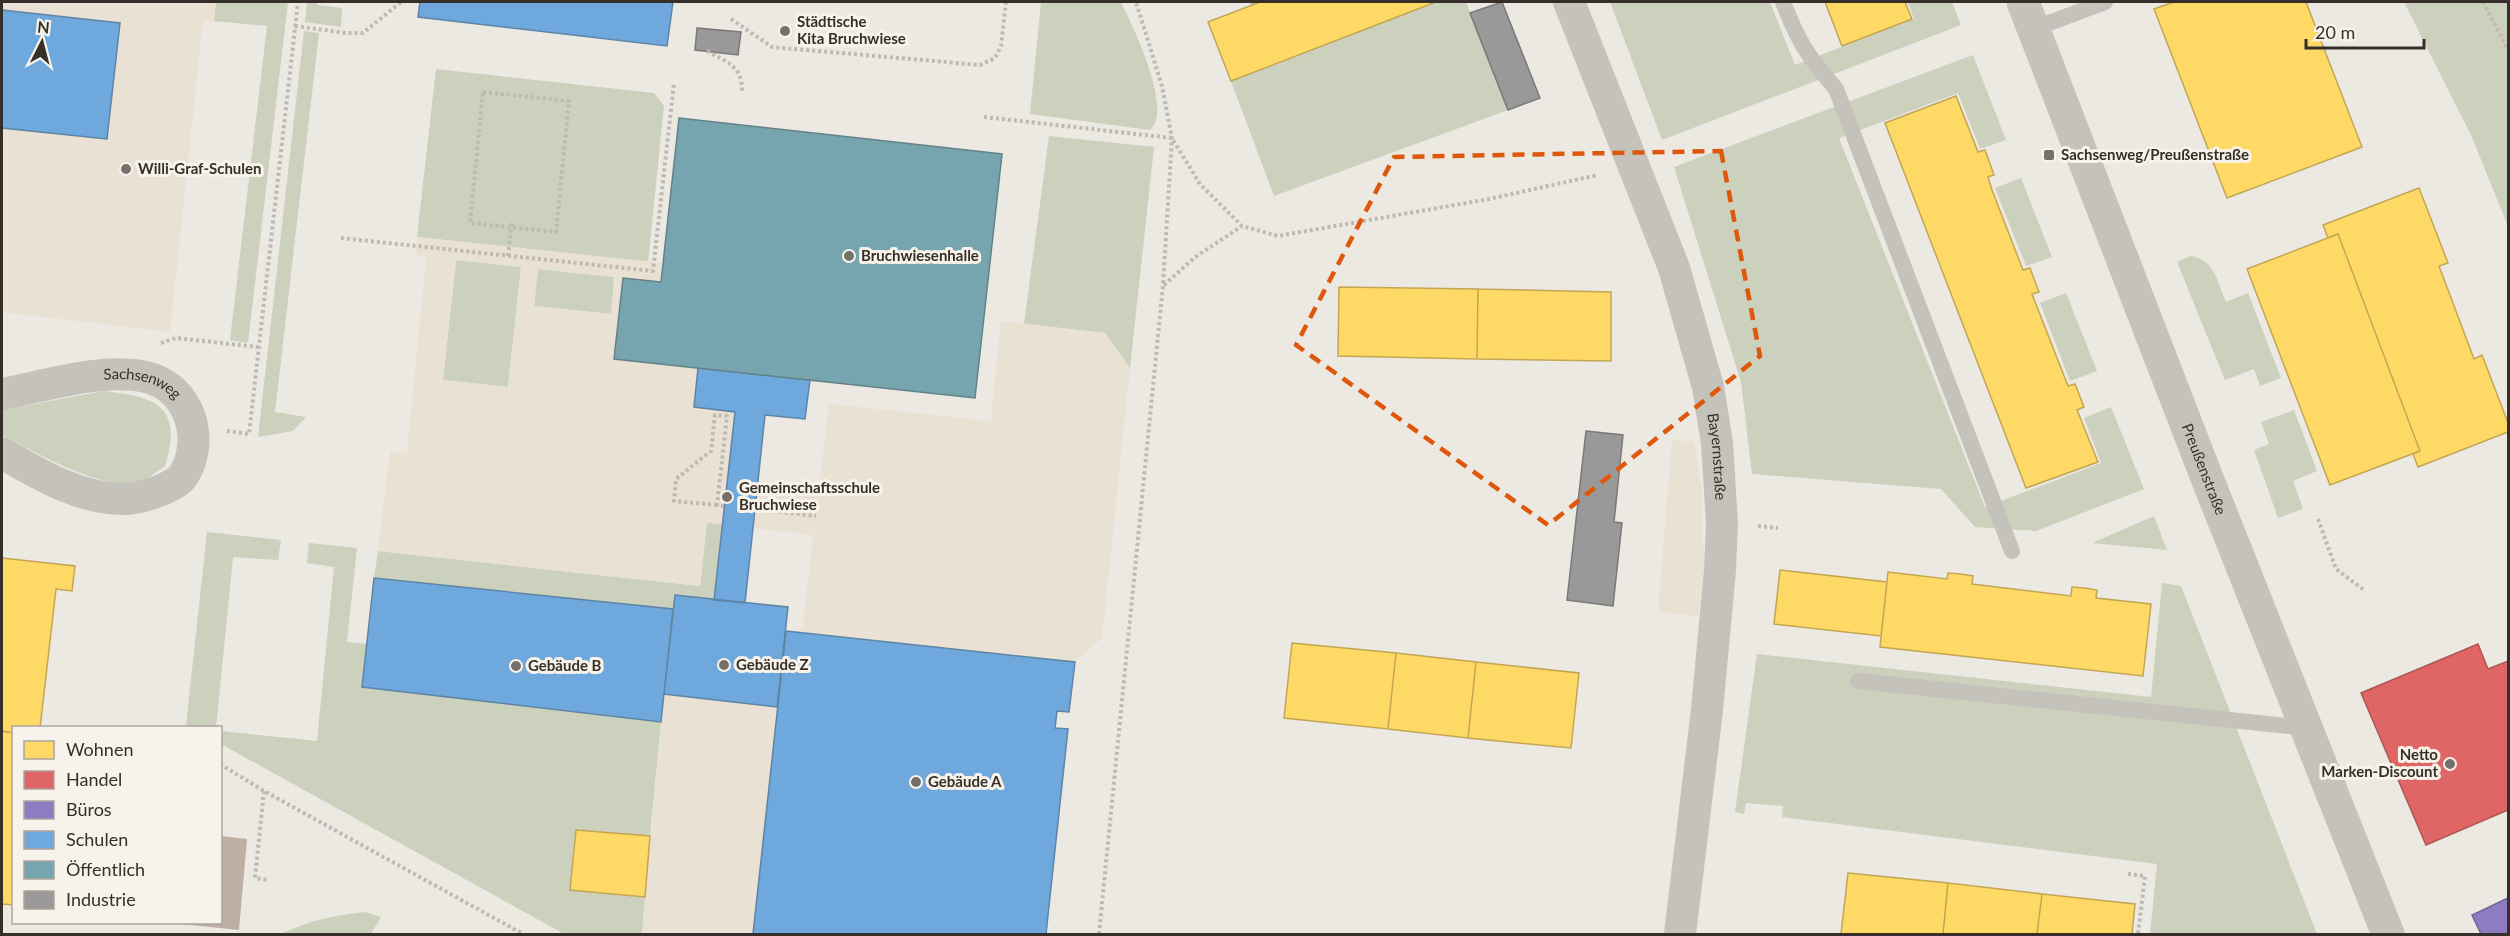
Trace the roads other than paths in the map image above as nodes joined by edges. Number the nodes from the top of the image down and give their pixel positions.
1 (1569, 2) edge
2 (1783, 2) edge
3 (2105, 2) edge
4 (2028, 15) edge
5 (2, 394) edge
6 (2, 453) edge
7 (2012, 551) dead end
8 (1858, 681) dead end
9 (2307, 728) junction
10 (1680, 934) edge
11 (2388, 934) edge

1 - 10 street, Bayernstraße
2 - 7 lane
3 - 4 lane
4 - 9 street, Preußenstraße
5 - 6 street, Sachsenweg
8 - 9 lane
9 - 11 street, Preußenstraße

